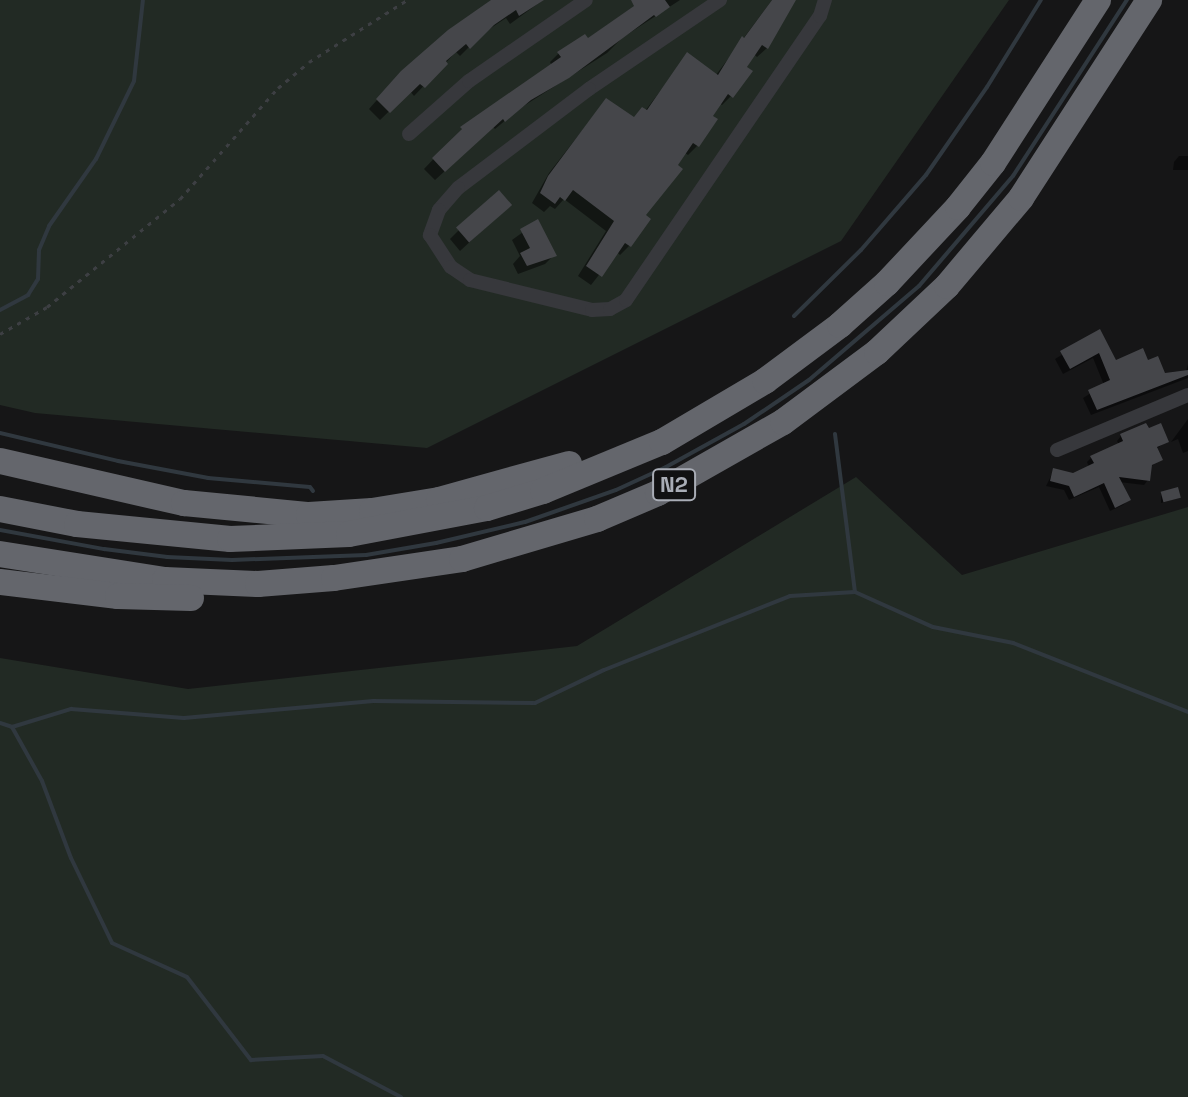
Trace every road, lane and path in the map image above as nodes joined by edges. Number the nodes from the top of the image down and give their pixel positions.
1 (407, 0) edge
2 (586, 0) edge
3 (720, 0) edge
4 (825, 0) edge
5 (1098, 0) edge
6 (1149, 0) edge
7 (409, 134) dead end
8 (0, 334) edge
9 (765, 381) junction
10 (1188, 395) edge
11 (1057, 450) dead end
12 (0, 461) edge
13 (0, 509) edge
14 (0, 554) edge
15 (462, 559) junction
16 (0, 582) edge

1 - 8 path
2 - 7 street
3 - 4 street
5 - 9 highway, N2
6 - 15 highway, N2
9 - 12 highway
9 - 13 highway, N2
10 - 11 street
14 - 15 highway, N2
15 - 16 highway

